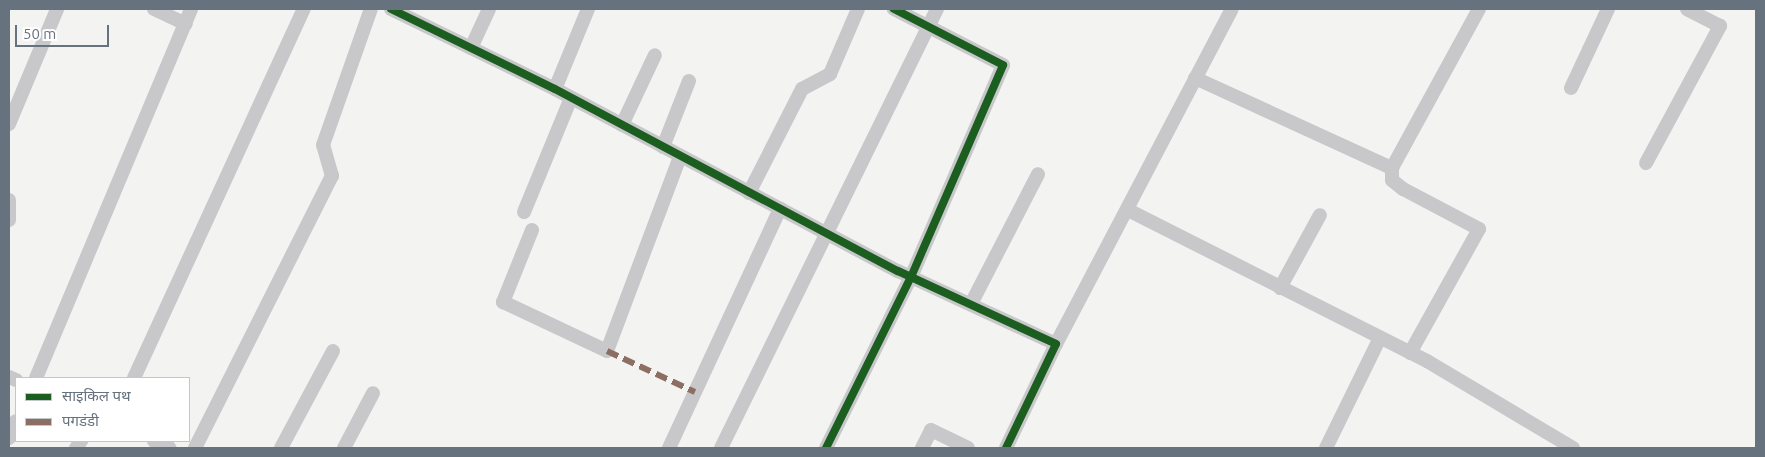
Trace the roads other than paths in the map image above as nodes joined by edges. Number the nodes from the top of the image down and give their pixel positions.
1 (57, 9) edge
2 (154, 9) edge
3 (191, 9) edge
4 (304, 9) edge
5 (371, 9) edge
6 (489, 9) edge
7 (588, 9) edge
8 (858, 9) edge
9 (894, 9) edge
10 (937, 9) edge
11 (1232, 9) edge
12 (1479, 9) edge
13 (1608, 9) edge
14 (1686, 9) edge
15 (397, 10) edge
16 (186, 24) junction
17 (930, 27) junction
18 (470, 48) junction
19 (655, 56) dead end
20 (1195, 78) junction
21 (690, 81) dead end
22 (1570, 88) dead end
23 (555, 89) junction
24 (571, 98) junction
25 (9, 124) edge
26 (622, 125) junction
27 (663, 147) junction
28 (680, 156) junction
29 (1646, 163) dead end
30 (1392, 168) junction
31 (1038, 174) dead end
32 (749, 192) junction
33 (9, 200) edge
34 (780, 209) junction
35 (1128, 210) junction
36 (524, 212) dead end
37 (1320, 215) dead end
38 (9, 220) edge
39 (532, 230) dead end
40 (827, 233) junction
41 (911, 277) junction
42 (1280, 288) junction
43 (971, 304) junction
44 (1380, 338) junction
45 (1056, 344) junction
46 (333, 351) dead end
47 (1410, 353) junction
48 (36, 377) edge
49 (134, 377) edge
50 (373, 393) dead end
51 (15, 423) edge
52 (9, 438) edge
53 (156, 442) edge
54 (170, 448) edge
55 (195, 448) edge
56 (281, 448) edge
57 (344, 448) edge
58 (669, 448) edge
59 (721, 448) edge
60 (826, 448) edge
61 (922, 448) edge
62 (968, 448) edge
63 (1006, 448) edge
64 (1326, 448) edge
65 (1573, 448) edge

1 - 25 street
2 - 16 street
3 - 16 street
4 - 49 street
5 - 55 street
6 - 18 street
7 - 23 street
8 - 32 street
9 - 17 street
10 - 17 street
11 - 20 street
12 - 30 street
13 - 22 street
14 - 29 street
15 - 18 street
16 - 48 street
17 - 40 street
17 - 41 street
18 - 23 street
19 - 26 street
20 - 30 street
20 - 35 street
21 - 27 street
23 - 24 street
24 - 26 street
24 - 36 street
26 - 27 street
27 - 28 street
28 - 32 street
28 - 39 street
30 - 47 street
31 - 43 street
32 - 34 street
33 - 38 street
34 - 40 street
34 - 58 street
35 - 42 street
35 - 45 street
37 - 42 street
40 - 41 street
40 - 59 street
41 - 43 street
41 - 60 street
42 - 44 street
43 - 45 street
44 - 47 street
44 - 64 street
45 - 63 street
46 - 56 street
47 - 65 street
50 - 57 street
51 - 52 street
53 - 54 street
61 - 62 street

